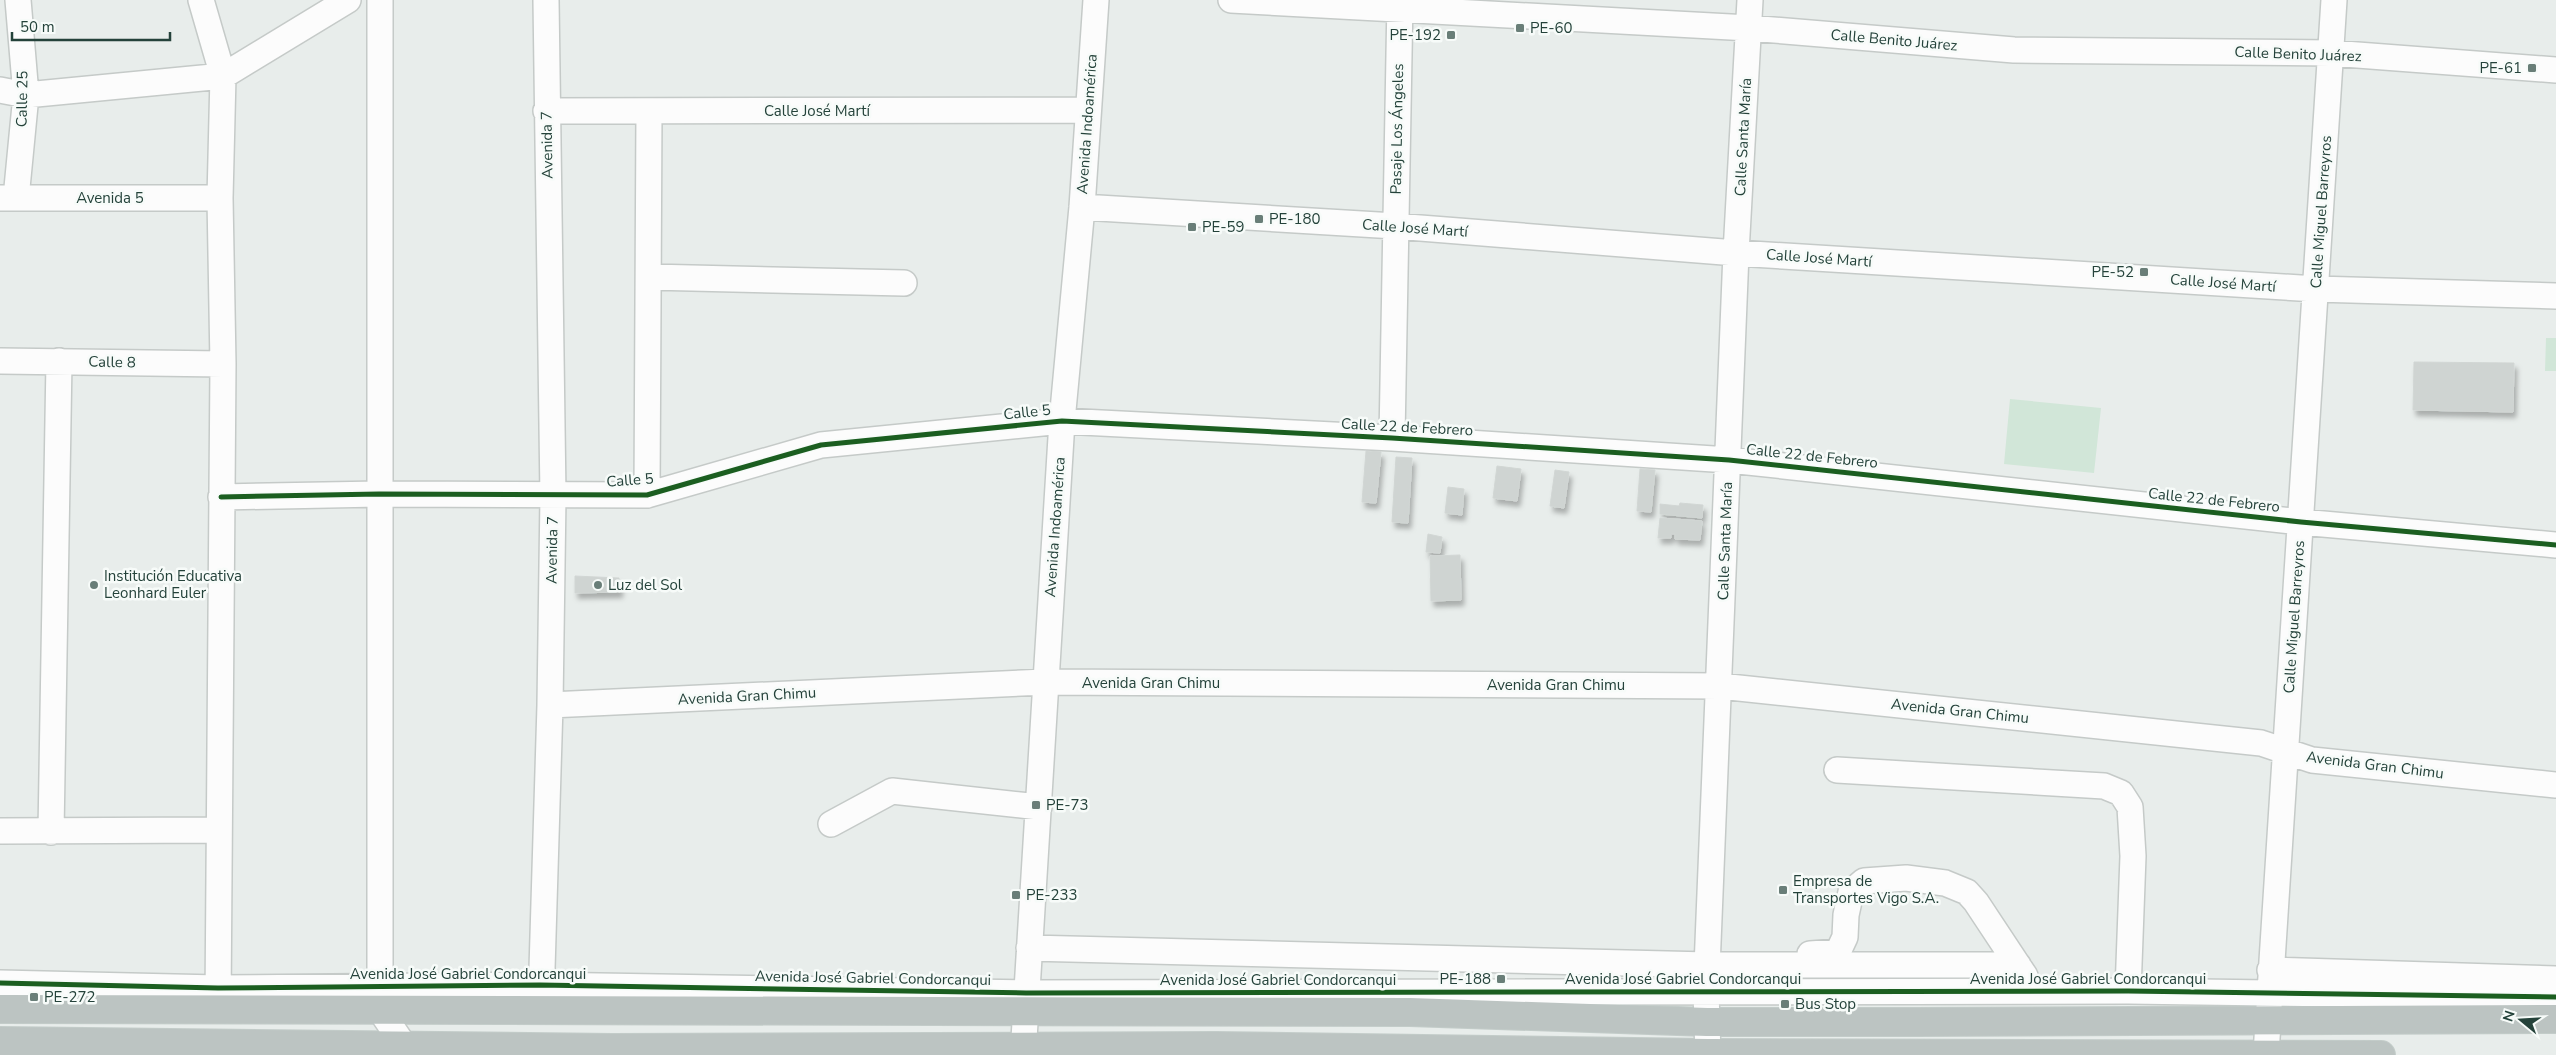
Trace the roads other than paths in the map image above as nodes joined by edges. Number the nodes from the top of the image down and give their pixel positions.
1 (201, 0) edge
2 (348, 0) edge
3 (380, 0) edge
4 (546, 0) edge
5 (1096, 0) edge
6 (1231, 0) edge
7 (1750, 0) edge
8 (2334, 0) edge
9 (17, 3) edge
10 (1399, 5) edge
11 (1749, 28) junction
12 (2331, 54) junction
13 (2556, 70) edge
14 (223, 76) junction
15 (0, 90) edge
16 (26, 95) junction
17 (1088, 110) junction
18 (546, 111) junction
19 (649, 111) junction
20 (8, 198) edge
21 (220, 198) junction
22 (1082, 207) junction
23 (1396, 226) junction
24 (1736, 253) junction
25 (650, 277) junction
26 (904, 283) dead end
27 (2316, 289) junction
28 (2556, 296) edge
29 (0, 361) edge
30 (59, 361) junction
31 (223, 364) junction
32 (1062, 421) junction
33 (1392, 438) junction
34 (1729, 460) junction
35 (379, 494) junction
36 (647, 494) junction
37 (553, 496) junction
38 (221, 497) junction
39 (2301, 522) junction
40 (2556, 546) edge
41 (1045, 682) junction
42 (1720, 686) junction
43 (550, 705) junction
44 (2285, 751) junction
45 (1836, 770) dead end
46 (2556, 786) edge
47 (1039, 807) junction
48 (831, 824) dead end
49 (0, 830) edge
50 (219, 830) junction
51 (51, 832) junction
52 (1029, 948) junction
53 (1760, 964) junction
54 (1708, 965) junction
55 (2018, 965) junction
56 (2556, 979) edge
57 (0, 983) edge
58 (2036, 991) junction
59 (2128, 991) junction
60 (1706, 992) junction
61 (2269, 995) junction
62 (2556, 997) edge
63 (380, 998) junction
64 (541, 998) junction
65 (218, 999) junction
66 (1026, 1003) junction
67 (0, 1009) edge
68 (146, 1010) junction
69 (2556, 1019) edge
70 (1707, 1022) junction
71 (2050, 1022) junction
72 (0, 1041) edge
73 (146, 1048) edge
74 (403, 1049) edge
75 (1023, 1051) edge
76 (1708, 1054) edge
77 (2138, 1054) edge
78 (2266, 1054) junction
79 (2381, 1055) edge

1 - 14 street
2 - 14 street
3 - 35 street
4 - 18 street, Avenida 7
5 - 17 street, Avenida Indoamérica
6 - 10 street, Calle Benito Juárez
7 - 11 street, Calle Santa María
8 - 12 street, Calle Miguel Barreyros
9 - 16 street, Calle 25
10 - 11 street, Calle Benito Juárez
10 - 23 street, Pasaje Los Ángeles
11 - 12 street, Calle Benito Juárez
11 - 24 street, Calle Santa María
12 - 13 street, Calle Benito Juárez
12 - 27 street, Calle Miguel Barreyros
14 - 16 street
14 - 21 street
15 - 16 street
16 - 20 street, Calle 25
17 - 19 street, Calle José Martí
17 - 22 street, Avenida Indoamérica
18 - 19 street, Calle José Martí
18 - 37 street, Avenida 7
19 - 25 street
20 - 21 street, Avenida 5
21 - 31 street
22 - 23 street, Calle José Martí
22 - 32 street, Avenida Indoamérica
23 - 24 street, Calle José Martí
23 - 33 street, Pasaje Los Ángeles
24 - 27 street, Calle José Martí
24 - 34 street, Calle Santa María
25 - 26 street
25 - 36 street
27 - 28 street, Calle José Martí
27 - 39 street, Calle Miguel Barreyros
29 - 30 street, Calle 8
30 - 31 street, Calle 8
30 - 51 street
31 - 38 street
32 - 33 street, Calle 22 de Febrero
32 - 36 street, Calle 5
32 - 41 street, Avenida Indoamérica
33 - 34 street, Calle 22 de Febrero
34 - 39 street, Calle 22 de Febrero
34 - 42 street, Calle Santa María
35 - 37 street, Calle 5
35 - 38 street, Calle 5
35 - 63 street
36 - 37 street, Calle 5
37 - 43 street, Avenida 7
38 - 50 street
39 - 40 street, Calle 22 de Febrero
39 - 44 street, Calle Miguel Barreyros
41 - 42 street, Avenida Gran Chimu
41 - 43 street, Avenida Gran Chimu
41 - 47 street, Avenida Indoamérica
42 - 44 street, Avenida Gran Chimu
42 - 54 street, Calle Santa María
43 - 64 street, Avenida 7
44 - 46 street, Avenida Gran Chimu
44 - 61 street, Calle Miguel Barreyros
45 - 59 street
47 - 48 street
47 - 52 street, Avenida Indoamérica
49 - 51 street
50 - 51 street
50 - 65 street
52 - 54 street
52 - 66 street, Avenida Indoamérica
53 - 54 street
53 - 55 street
53 - 55 street
54 - 60 street, Calle Santa María
55 - 58 street
56 - 61 street
57 - 65 street, Avenida José Gabriel Condorcanqui
58 - 59 street, Avenida José Gabriel Condorcanqui
58 - 60 street, Avenida José Gabriel Condorcanqui
58 - 71 street
59 - 61 street, Avenida José Gabriel Condorcanqui
60 - 66 street, Avenida José Gabriel Condorcanqui
60 - 70 street, Calle Santa María
61 - 62 street, Avenida José Gabriel Condorcanqui
61 - 69 highway, Avenida José Gabriel Condorcanqui
61 - 71 highway, Avenida José Gabriel Condorcanqui
61 - 78 street, Calle Miguel Barreyros
63 - 64 highway, Avenida José Gabriel Condorcanqui
63 - 65 highway, Avenida José Gabriel Condorcanqui
63 - 74 street
64 - 66 highway, Avenida José Gabriel Condorcanqui
65 - 68 highway, Avenida José Gabriel Condorcanqui
66 - 70 highway, Avenida José Gabriel Condorcanqui
66 - 75 street, Avenida Indoamérica
67 - 68 highway, Avenida José Gabriel Condorcanqui
68 - 73 street
70 - 71 highway, Avenida José Gabriel Condorcanqui
70 - 76 street, Calle Santa María
72 - 73 highway
73 - 74 highway
74 - 75 highway
75 - 76 highway
76 - 77 highway
77 - 78 highway
78 - 79 highway

